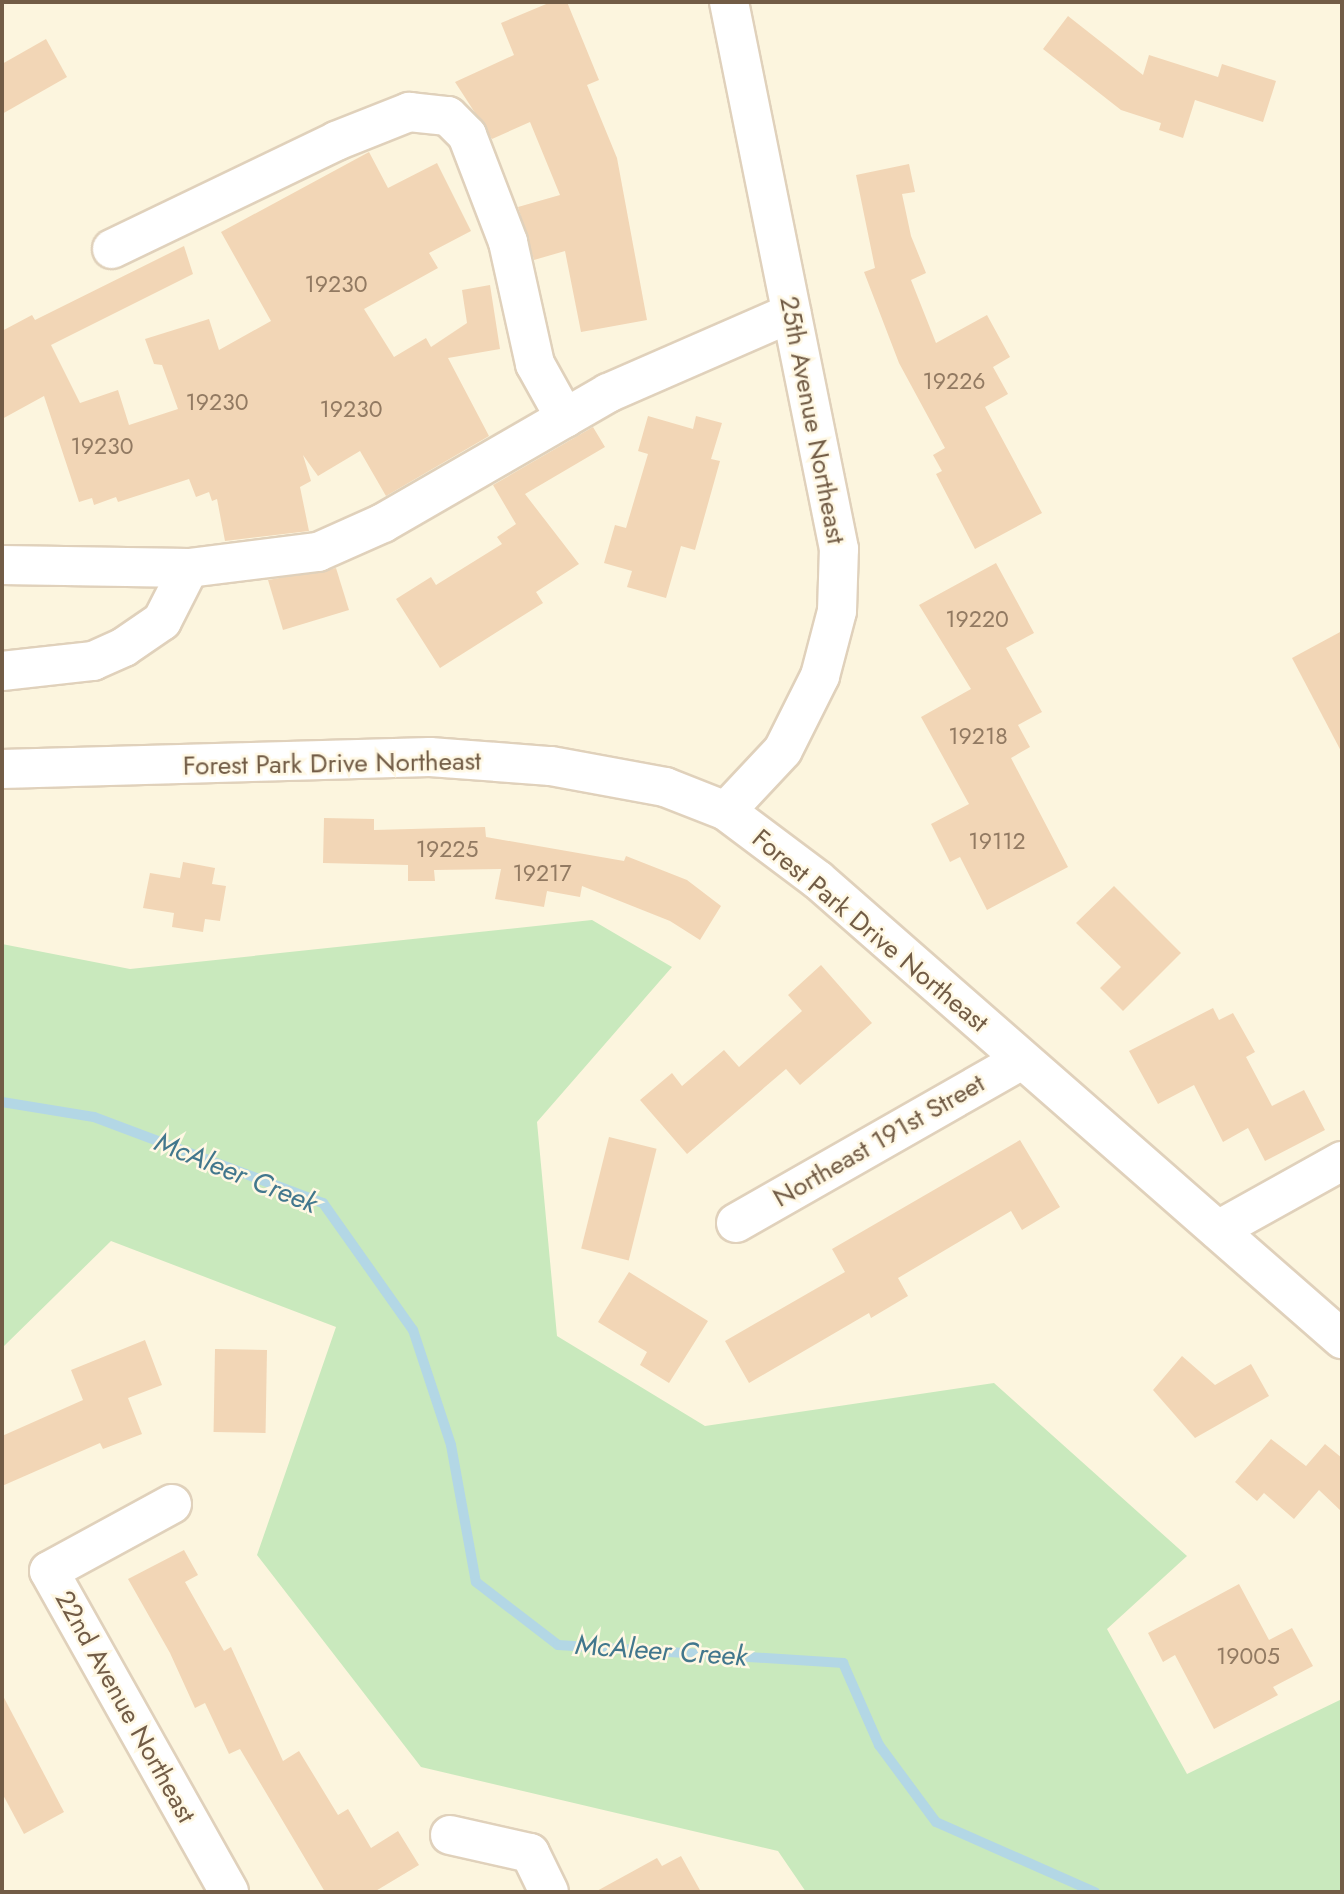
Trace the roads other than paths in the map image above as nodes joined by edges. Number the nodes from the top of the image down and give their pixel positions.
1 (729, 2) edge
2 (112, 249) dead end
3 (792, 313) junction
4 (565, 418) junction
5 (2, 565) edge
6 (189, 568) junction
7 (2, 671) edge
8 (2, 769) edge
9 (726, 811) junction
10 (1022, 1060) junction
11 (1342, 1161) edge
12 (736, 1223) dead end
13 (1218, 1230) junction
14 (1342, 1339) edge
15 (172, 1504) dead end
16 (450, 1835) dead end
17 (229, 1892) edge
18 (549, 1892) edge

1 - 3 street, 25th Avenue Northeast
2 - 4 street
3 - 4 street
3 - 9 street, 25th Avenue Northeast
4 - 6 street
5 - 6 street
6 - 7 street
8 - 9 street, Forest Park Drive Northeast
9 - 10 street, Forest Park Drive Northeast
10 - 12 street, Northeast 191st Street
10 - 13 street, Forest Park Drive Northeast
11 - 13 street
13 - 14 street, Forest Park Drive Northeast
15 - 17 street, 22nd Avenue Northeast
16 - 18 street

